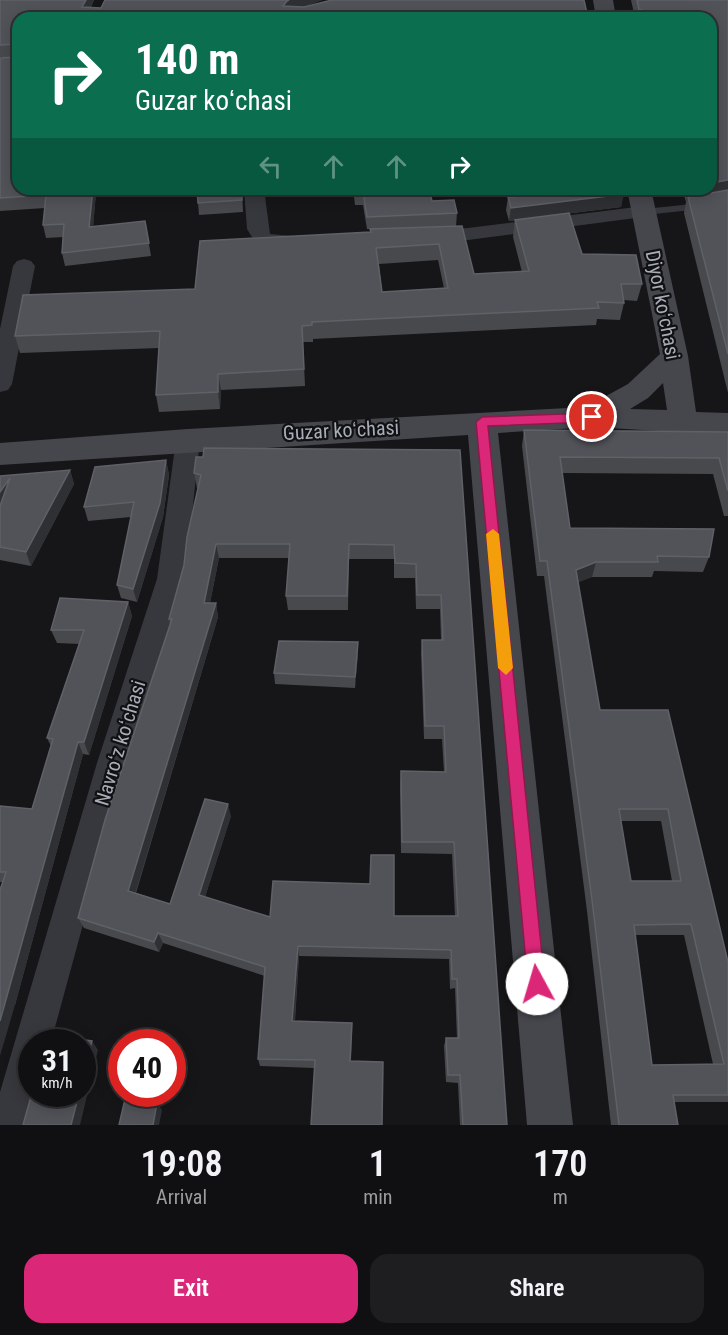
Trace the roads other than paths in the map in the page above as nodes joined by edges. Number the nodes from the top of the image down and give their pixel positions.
1 (254, 195) edge
2 (728, 200) edge
3 (642, 201) edge
4 (411, 236) edge
5 (320, 240) edge
6 (24, 266) dead end
7 (674, 356) junction
8 (0, 384) edge
9 (592, 417) junction
10 (683, 421) junction
11 (482, 422) junction
12 (728, 424) edge
13 (188, 440) junction
14 (0, 454) edge
15 (36, 1029) edge
16 (18, 1093) edge
17 (9, 1125) edge
18 (550, 1125) edge

1 - 5 street
2 - 3 lane
3 - 4 street
3 - 7 street, Diyor koʻchasi
6 - 8 street
7 - 9 street
7 - 10 street, Diyor koʻchasi
9 - 10 street, Guzar koʻchasi
9 - 11 street, Guzar koʻchasi
10 - 12 street, Guzar koʻchasi
11 - 13 street, Guzar koʻchasi
11 - 18 street
13 - 14 street, Guzar koʻchasi
13 - 15 street, Navroʻz koʻchasi
16 - 17 street, Navroʻz koʻchasi

